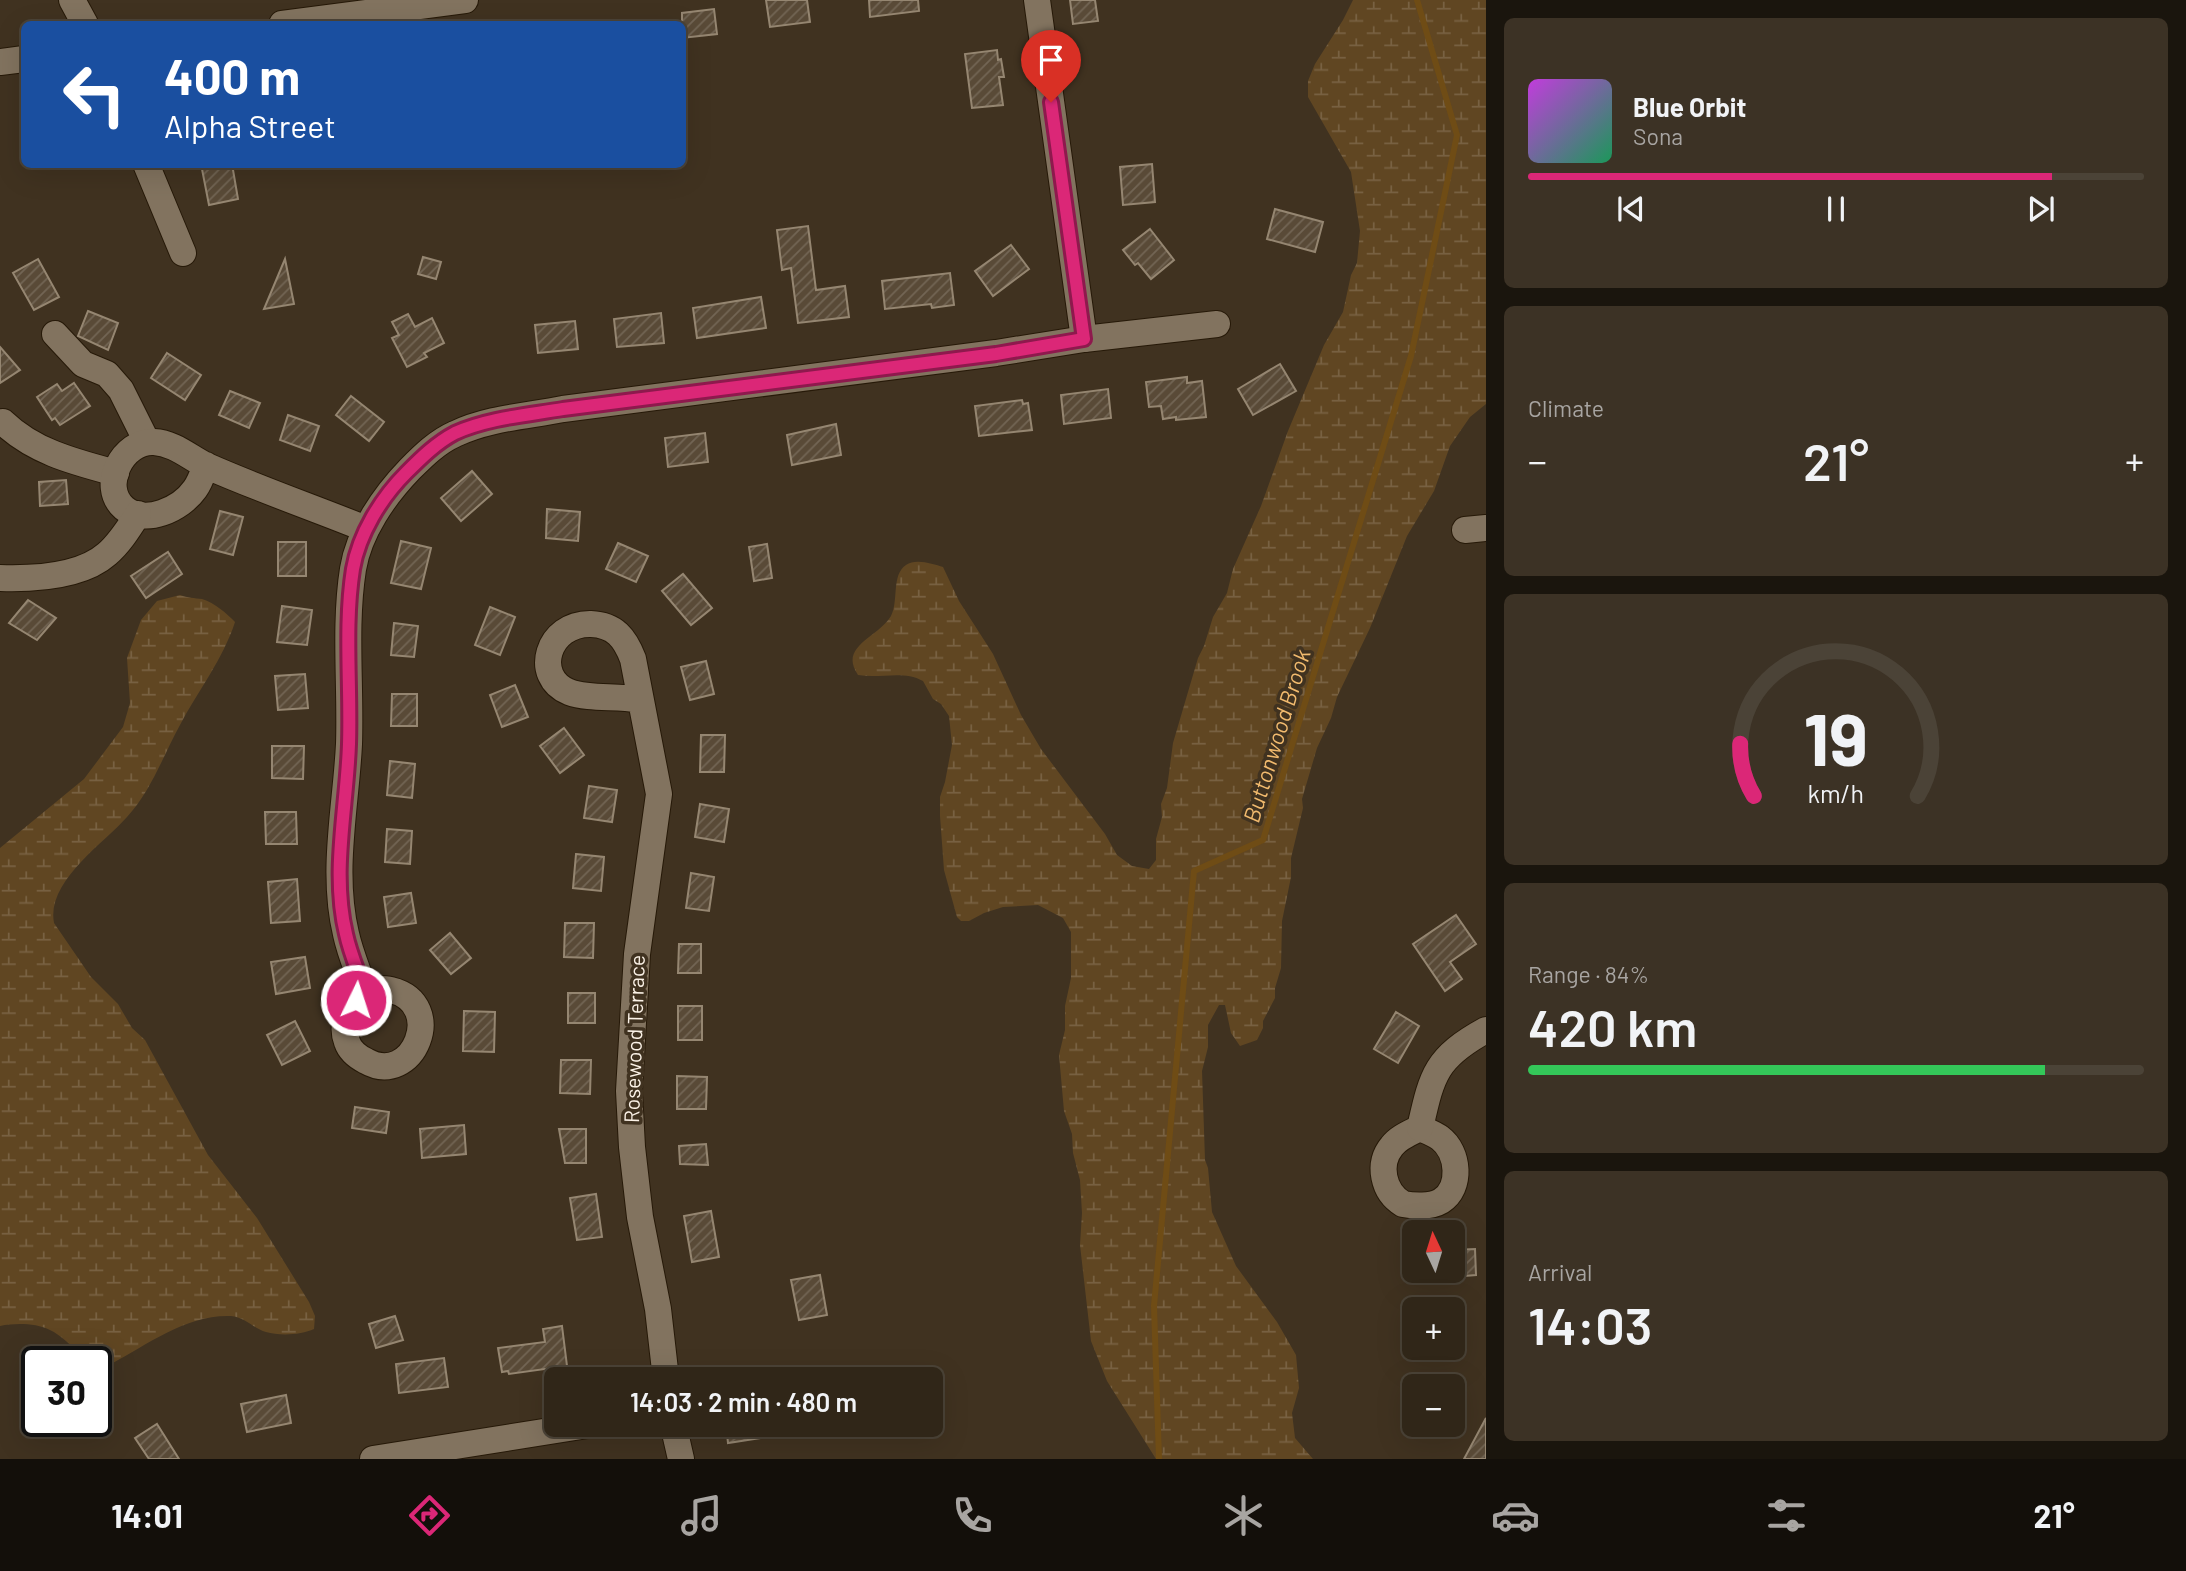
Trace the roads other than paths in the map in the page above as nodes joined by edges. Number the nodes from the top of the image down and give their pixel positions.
1 (72, 0) edge
2 (465, 0) edge
3 (1037, 0) edge
4 (83, 21) edge
5 (305, 21) edge
6 (21, 59) edge
7 (0, 62) edge
8 (148, 168) edge
9 (183, 253) dead end
10 (1217, 324) dead end
11 (55, 334) dead end
12 (1084, 339) junction
13 (3, 422) dead end
14 (147, 442) junction
15 (206, 465) junction
16 (116, 473) junction
17 (138, 514) junction
18 (366, 529) junction
19 (0, 578) edge
20 (639, 700) dead end
21 (364, 989) dead end
22 (1486, 1030) edge
23 (1420, 1128) dead end
24 (665, 1367) edge
25 (544, 1432) edge
26 (676, 1437) edge
27 (373, 1459) edge
28 (681, 1459) edge

1 - 4 street
2 - 5 street
3 - 12 street
6 - 7 street
8 - 9 street
10 - 12 street
11 - 14 street
12 - 18 street
13 - 16 street
14 - 15 street
14 - 16 street
15 - 17 street
15 - 18 street
16 - 17 street
17 - 19 street
18 - 21 street
20 - 24 street, Rosewood Terrace
22 - 23 street
25 - 27 street
26 - 28 street

